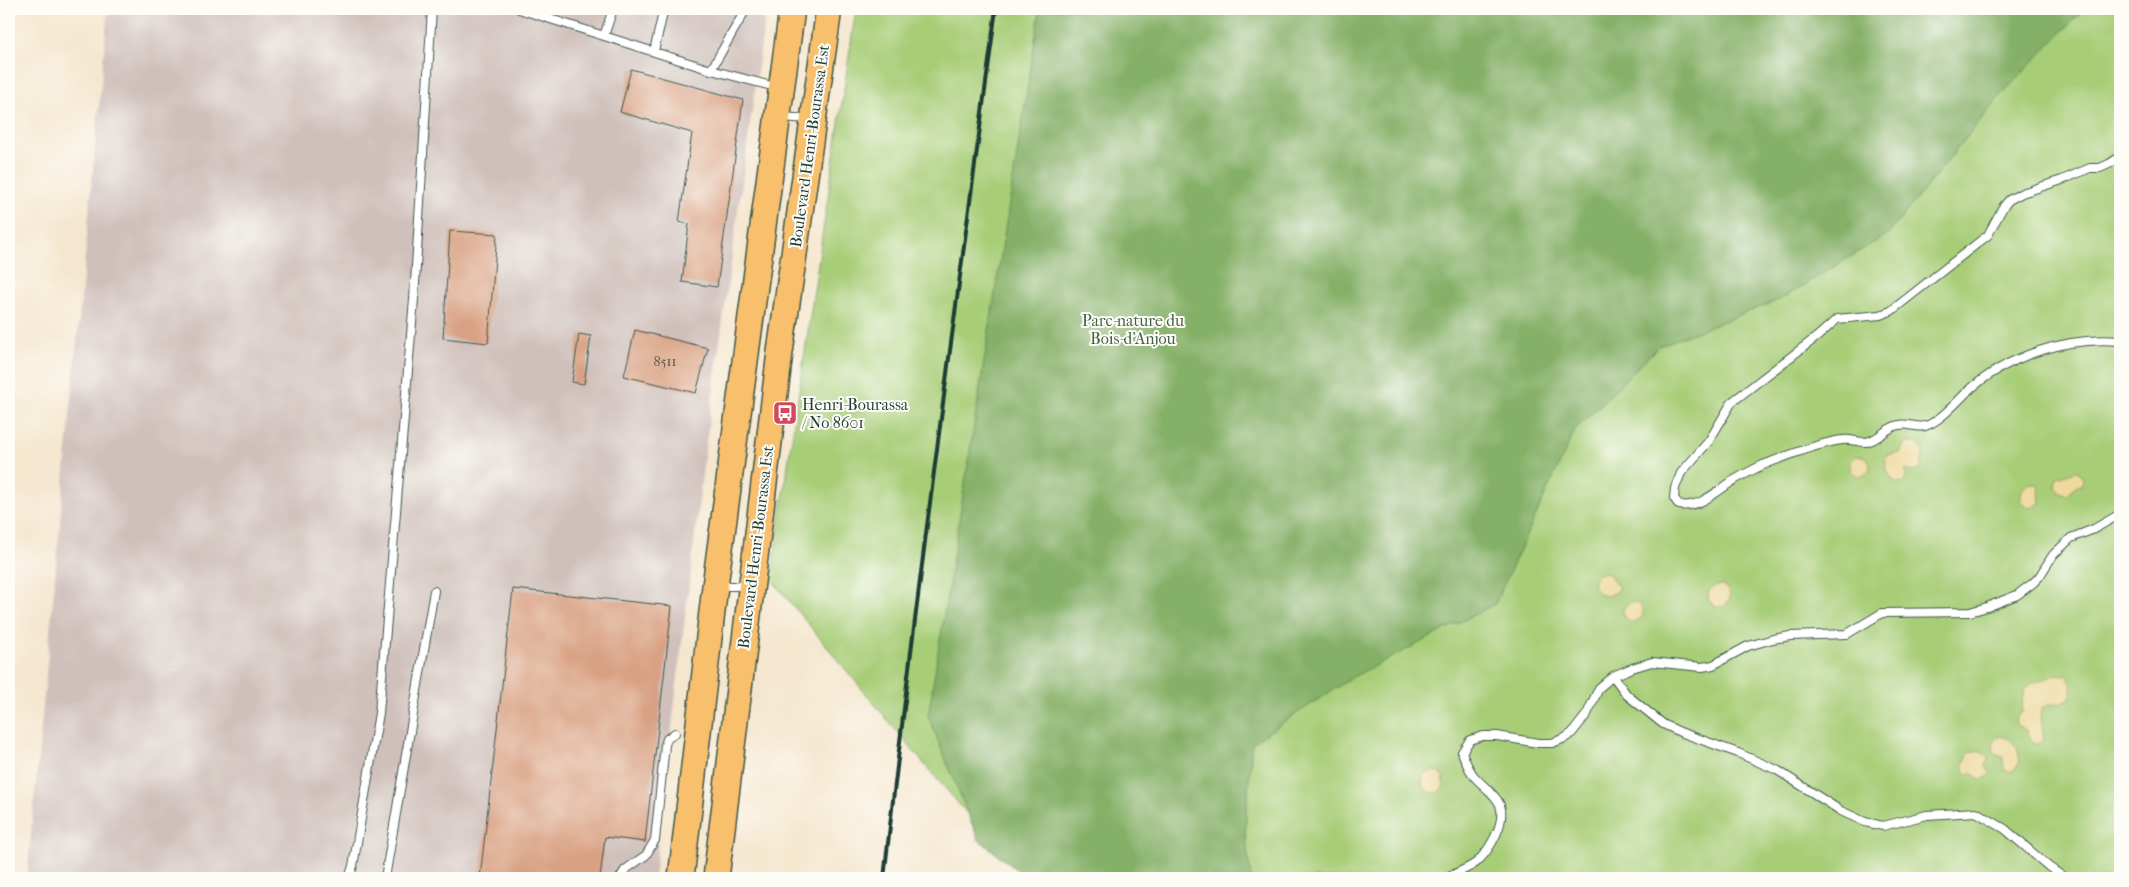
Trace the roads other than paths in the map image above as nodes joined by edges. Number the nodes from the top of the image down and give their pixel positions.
1 (432, 9) edge
2 (519, 9) edge
3 (613, 9) edge
4 (664, 9) edge
5 (746, 9) edge
6 (792, 9) edge
7 (829, 9) edge
8 (604, 36) junction
9 (654, 51) junction
10 (711, 70) junction
11 (781, 88) junction
12 (777, 117) junction
13 (813, 120) junction
14 (2120, 156) edge
15 (2120, 342) edge
16 (2120, 514) edge
17 (715, 586) junction
18 (750, 586) junction
19 (434, 591) dead end
20 (1613, 676) junction
21 (675, 733) dead end
22 (349, 878) edge
23 (385, 878) edge
24 (620, 878) edge
25 (681, 878) edge
26 (716, 878) edge
27 (1448, 878) edge
28 (2066, 878) edge

1 - 22 lane
2 - 8 lane
3 - 8 lane
4 - 9 lane
5 - 10 lane
6 - 11 main road
7 - 13 main road, Boulevard Henri-Bourassa Est
8 - 9 lane
9 - 10 lane
10 - 11 lane
11 - 12 main road
12 - 13 lane
12 - 17 main road
13 - 18 main road, Boulevard Henri-Bourassa Est
14 - 15 lane
16 - 20 lane
17 - 18 lane
17 - 25 main road
18 - 26 main road, Boulevard Henri-Bourassa Est
19 - 23 lane
20 - 27 lane
20 - 28 lane
21 - 24 lane

